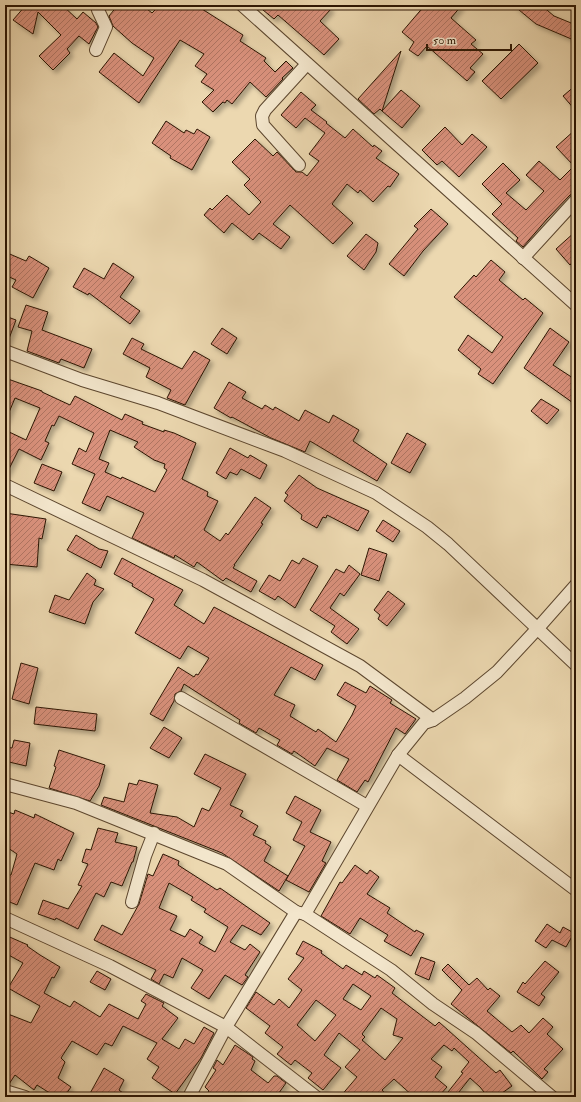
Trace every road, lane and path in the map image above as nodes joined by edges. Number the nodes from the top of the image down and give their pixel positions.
1 (98, 5) edge
2 (242, 5) edge
3 (96, 50) dead end
4 (307, 64) junction
5 (299, 165) dead end
6 (576, 200) edge
7 (522, 258) junction
8 (576, 305) edge
9 (5, 351) edge
10 (5, 486) edge
11 (576, 585) edge
12 (538, 628) junction
13 (576, 665) edge
14 (181, 698) dead end
15 (433, 720) junction
16 (398, 756) junction
17 (5, 784) edge
18 (367, 806) junction
19 (154, 833) junction
20 (576, 890) edge
21 (132, 902) dead end
22 (301, 913) junction
23 (5, 918) edge
24 (226, 1027) junction
25 (5, 1091) edge
26 (25, 1097) edge
27 (189, 1097) edge
28 (316, 1097) edge
29 (552, 1097) edge

1 - 3 street
2 - 4 street
4 - 5 street
4 - 7 street
6 - 7 street
7 - 8 street
9 - 12 street
10 - 15 street
11 - 12 street
12 - 13 street
12 - 15 street
14 - 18 street
15 - 16 street
16 - 18 street
16 - 20 street
17 - 19 street
18 - 22 street
19 - 21 street
19 - 22 street
22 - 24 street
22 - 29 street
23 - 24 street
24 - 27 street
24 - 28 street
25 - 26 street

